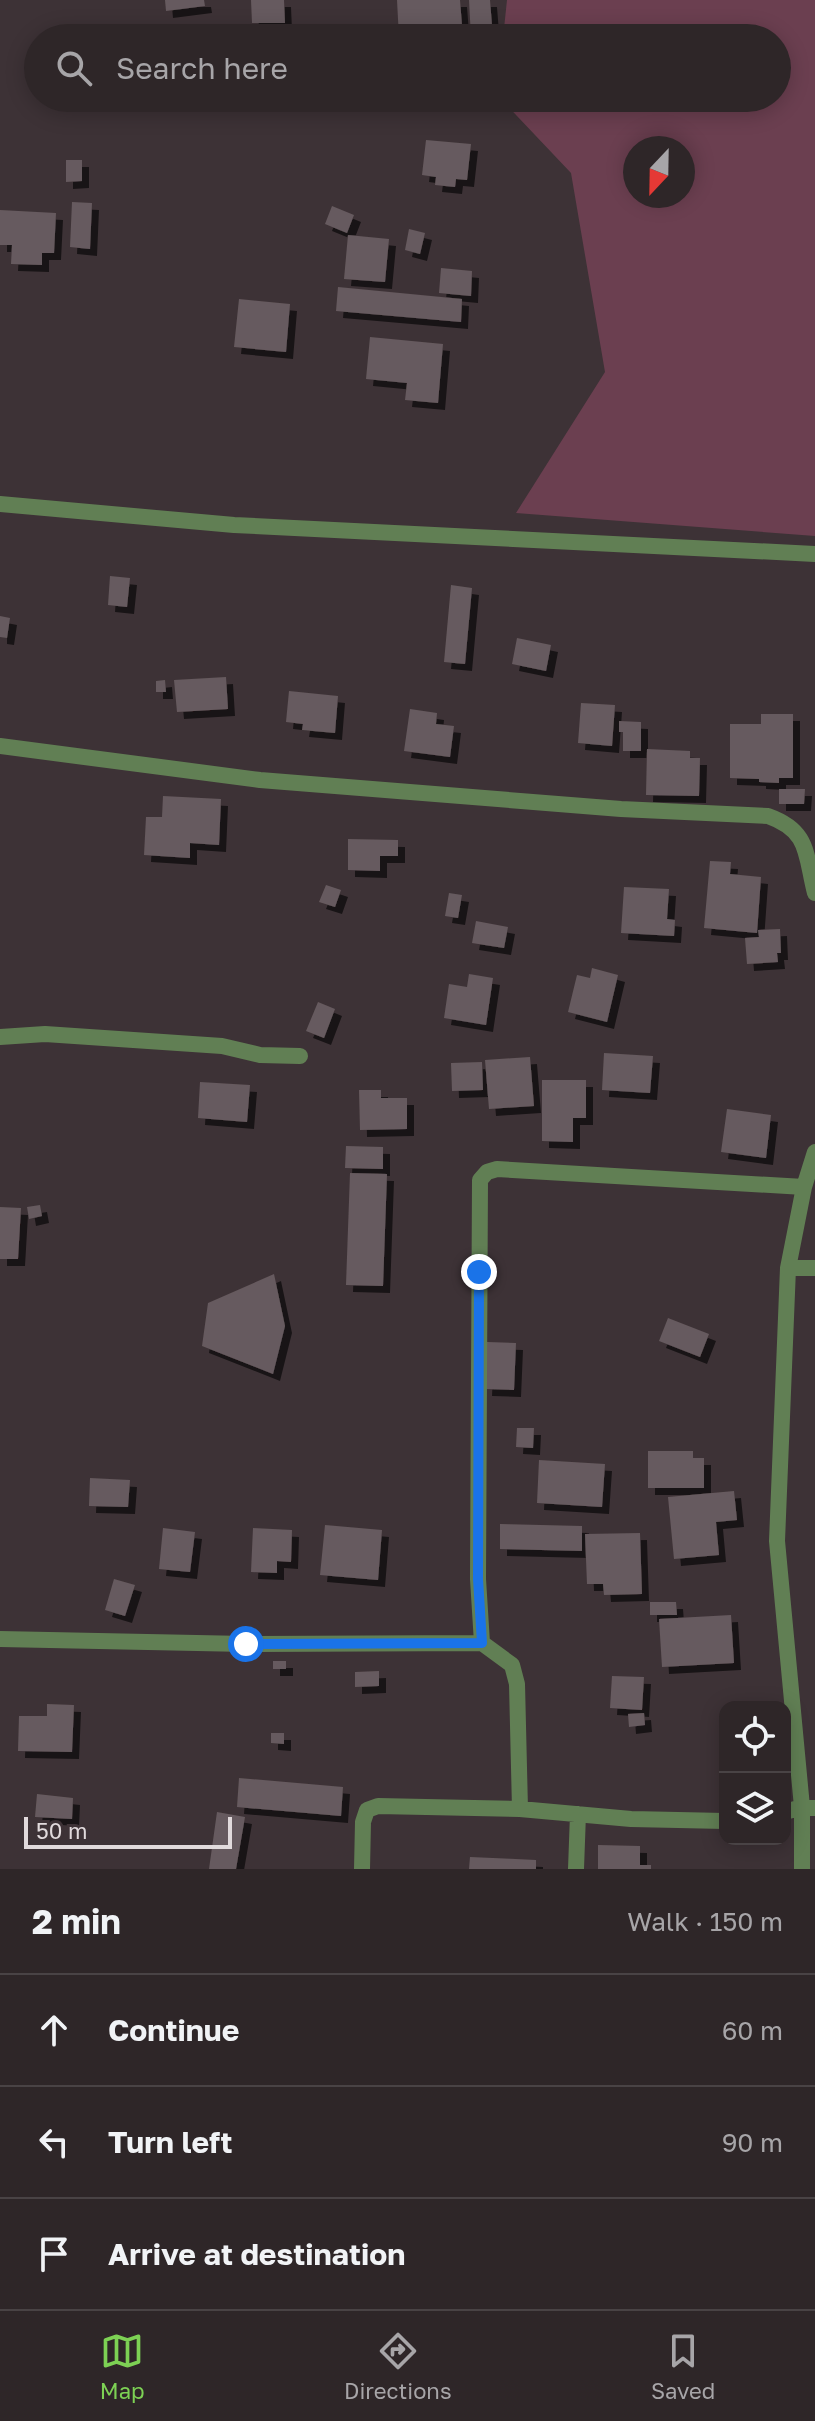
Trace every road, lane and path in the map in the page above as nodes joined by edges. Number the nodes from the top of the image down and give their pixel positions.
1 (0, 504) edge
2 (815, 554) edge
3 (0, 746) edge
4 (815, 893) edge
5 (0, 1037) edge
6 (300, 1056) dead end
7 (815, 1152) edge
8 (804, 1187) junction
9 (788, 1268) junction
10 (815, 1268) edge
11 (0, 1639) edge
12 (482, 1643) junction
13 (808, 1808) edge
14 (520, 1809) junction
15 (578, 1814) junction
16 (719, 1821) edge
17 (362, 1869) edge
18 (576, 1869) edge
19 (802, 1869) edge

1 - 2 street
3 - 4 street
5 - 6 street
7 - 8 street
8 - 9 street
8 - 12 street
9 - 10 street
9 - 13 street
11 - 12 street
12 - 14 street
13 - 19 street
14 - 15 street
14 - 17 street
15 - 16 street
15 - 18 street

